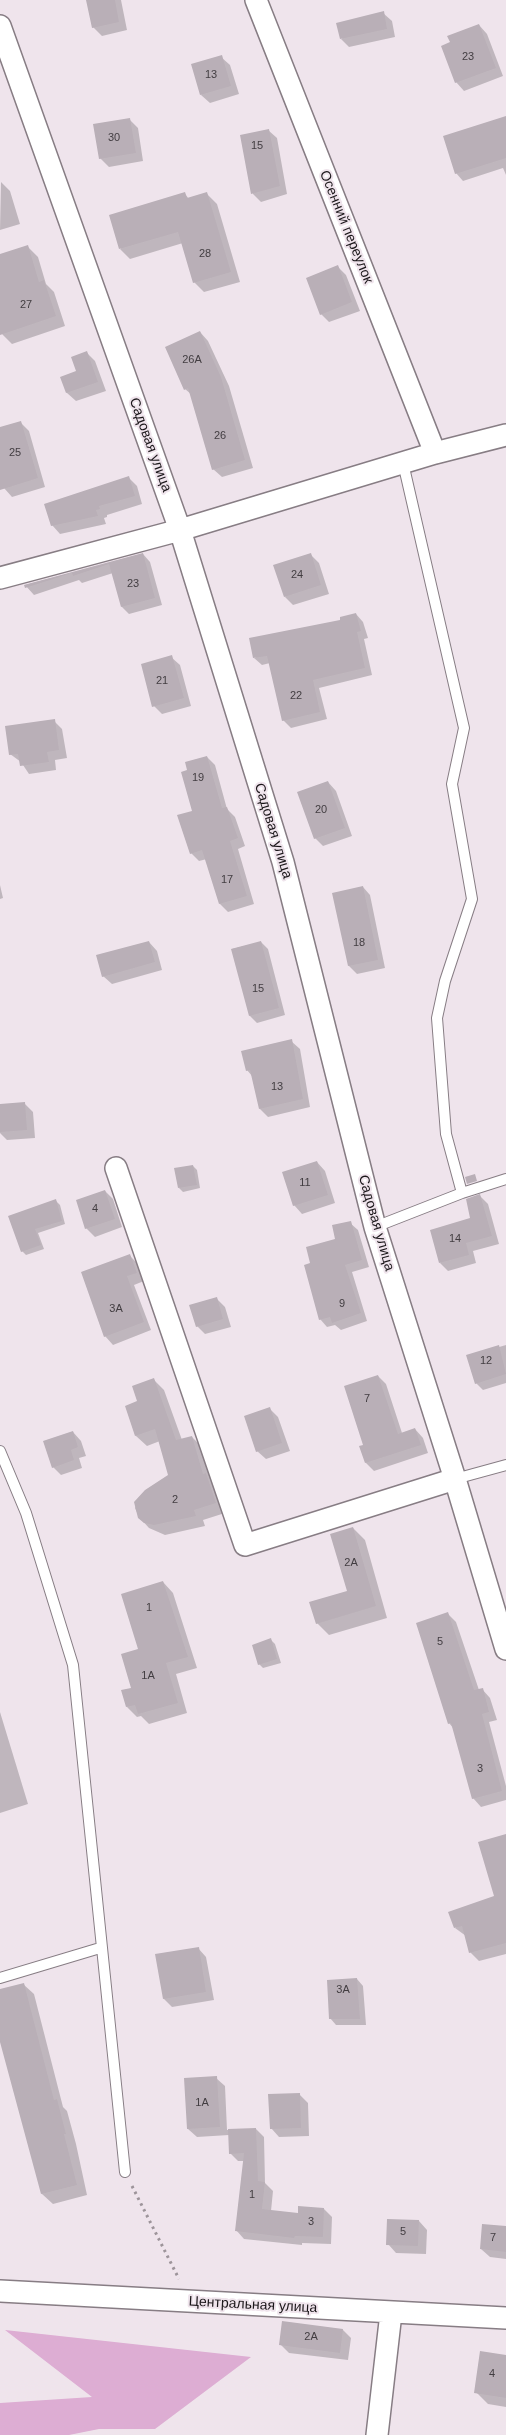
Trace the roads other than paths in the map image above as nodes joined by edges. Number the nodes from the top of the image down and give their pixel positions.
1 (256, 0) edge
2 (0, 26) edge
3 (506, 435) edge
4 (435, 454) junction
5 (403, 463) junction
6 (180, 530) junction
7 (0, 578) edge
8 (116, 1168) dead end
9 (506, 1179) edge
10 (462, 1192) junction
11 (375, 1228) junction
12 (0, 1451) edge
13 (506, 1465) edge
14 (456, 1479) junction
15 (506, 1649) edge
16 (100, 1948) junction
17 (0, 1978) edge
18 (125, 2172) road end
19 (0, 2291) edge
20 (391, 2313) junction
21 (506, 2318) edge
22 (377, 2435) edge

1 - 4 street, Осенний переулок
2 - 6 street, Садовая улица
3 - 4 street
4 - 5 street
5 - 6 street
5 - 10 lane
6 - 7 street
6 - 11 street, Садовая улица
8 - 14 street
9 - 10 lane
10 - 11 lane
11 - 14 street, Садовая улица
12 - 16 lane
13 - 14 lane
14 - 15 street, Садовая улица
16 - 17 lane
16 - 18 lane
19 - 20 street, Центральная улица
20 - 21 street, Центральная улица
20 - 22 street

